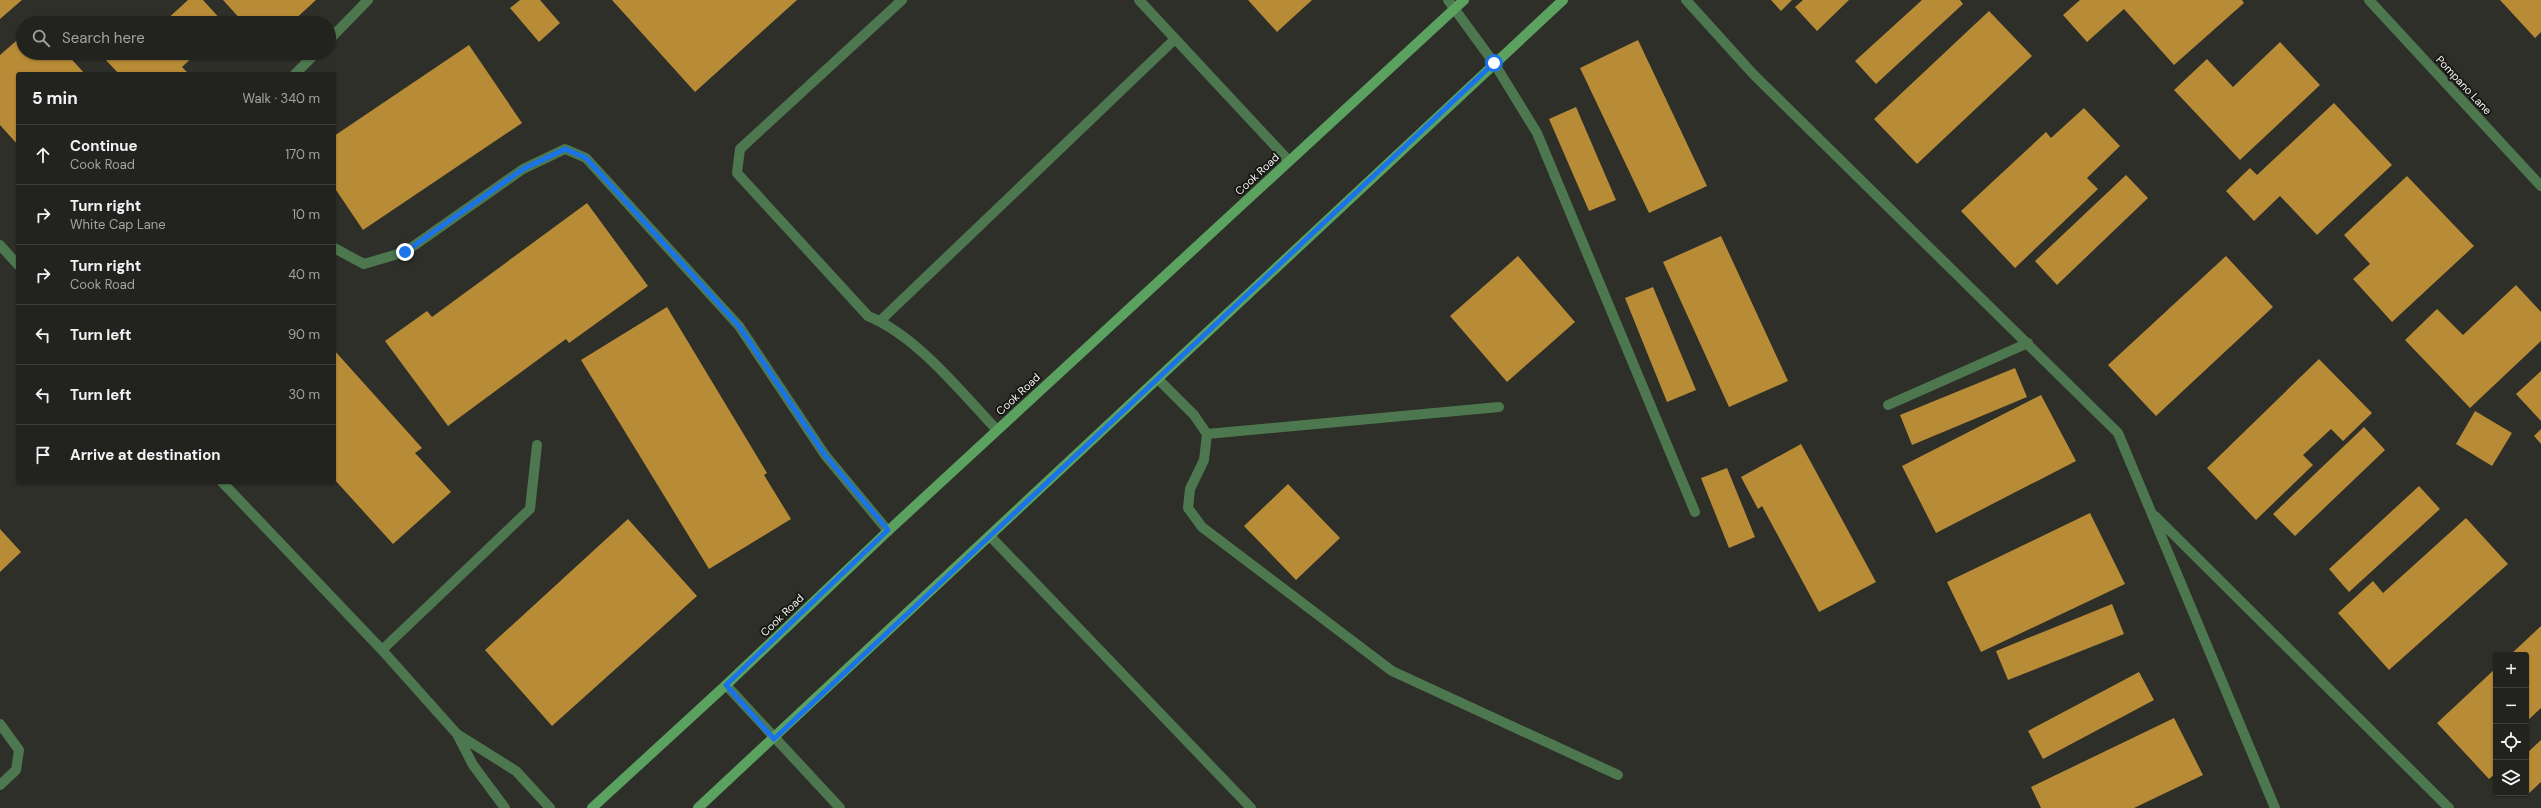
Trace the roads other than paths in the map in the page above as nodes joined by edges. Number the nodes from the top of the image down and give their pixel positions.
1 (368, 0) edge
2 (902, 0) edge
3 (1139, 0) edge
4 (1448, 0) edge
5 (1464, 0) edge
6 (1562, 0) edge
7 (1686, 0) edge
8 (2369, 0) edge
9 (1453, 10) junction
10 (336, 33) edge
11 (1175, 39) junction
12 (309, 60) edge
13 (1494, 63) junction
14 (297, 72) edge
15 (1289, 161) junction
16 (2541, 186) edge
17 (0, 244) edge
18 (336, 249) edge
19 (16, 263) edge
20 (880, 321) junction
21 (2028, 343) junction
22 (1158, 379) junction
23 (1888, 405) dead end
24 (1499, 408) dead end
25 (997, 430) junction
26 (1207, 434) junction
27 (537, 445) dead end
28 (224, 484) edge
29 (1695, 512) dead end
30 (2151, 512) junction
31 (888, 530) junction
32 (990, 536) junction
33 (382, 650) junction
34 (726, 685) junction
35 (0, 724) edge
36 (457, 734) junction
37 (774, 739) junction
38 (1618, 776) dead end
39 (0, 785) edge
40 (505, 808) edge
41 (550, 808) edge
42 (592, 808) edge
43 (698, 808) edge
44 (840, 808) edge
45 (1251, 808) edge
46 (2274, 808) edge
47 (2449, 808) edge

1 - 10 street
2 - 20 street
3 - 11 street
4 - 9 street
5 - 9 street, Cook Road
6 - 13 street
7 - 21 street
8 - 16 street, Pompano Lane
9 - 13 street
9 - 15 street, Cook Road
11 - 15 street
11 - 20 street
12 - 14 street
13 - 22 street
13 - 29 street
15 - 25 street, Cook Road
17 - 19 street
18 - 31 street
20 - 25 street
21 - 23 street
21 - 30 street
22 - 26 street
22 - 32 street
24 - 26 street
25 - 31 street, Cook Road
26 - 38 street
27 - 33 street
28 - 33 street
30 - 46 street
30 - 47 street
31 - 34 street, Cook Road
32 - 37 street
32 - 45 street
33 - 36 street
34 - 37 street
34 - 42 street, Cook Road
35 - 39 street
36 - 40 street
36 - 41 street
37 - 43 street
37 - 44 street

